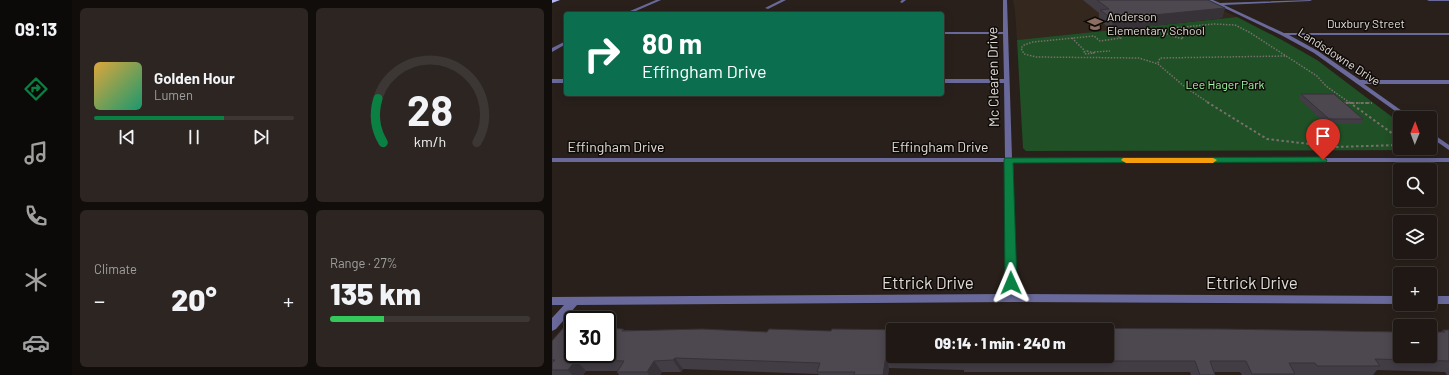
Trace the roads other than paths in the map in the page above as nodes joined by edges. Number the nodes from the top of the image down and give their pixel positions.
1 (558, 0) edge
2 (659, 0) edge
3 (784, 0) edge
4 (1005, 0) edge
5 (1210, 0) edge
6 (1310, 0) edge
7 (1430, 0) edge
8 (1449, 0) edge
9 (552, 2) edge
10 (1219, 4) junction
11 (767, 8) dead end
12 (631, 12) edge
13 (944, 33) edge
14 (1005, 33) junction
15 (1282, 34) junction
16 (1449, 34) edge
17 (564, 43) edge
18 (552, 50) edge
19 (552, 81) edge
20 (564, 81) edge
21 (944, 81) edge
22 (1006, 81) junction
23 (1360, 82) junction
24 (1449, 82) edge
25 (1400, 111) edge
26 (1437, 139) edge
27 (1449, 148) edge
28 (552, 160) edge
29 (1008, 160) junction
30 (1449, 160) edge
31 (1012, 298) junction
32 (1393, 300) edge
33 (1437, 300) edge
34 (1449, 300) edge
35 (552, 301) edge
36 (574, 301) junction
37 (552, 326) edge

1 - 9 main road
2 - 12 street
3 - 11 street
4 - 14 street, Mc Clearen Drive
5 - 10 street, Landsdowne Drive
6 - 10 street
7 - 8 street
10 - 15 street, Landsdowne Drive
13 - 14 street
14 - 22 street, Mc Clearen Drive
15 - 16 street, Duxbury Street
15 - 23 street, Landsdowne Drive
17 - 18 street
19 - 20 street
21 - 22 street
22 - 29 street, Mc Clearen Drive
23 - 24 street
23 - 25 street, Landsdowne Drive
26 - 27 street
28 - 29 street, Effingham Drive
29 - 30 street, Effingham Drive
29 - 31 street, Mc Clearen Drive
31 - 32 street, Ettrick Drive
31 - 36 street, Ettrick Drive
33 - 34 street
35 - 36 street, Ettrick Drive
36 - 37 street

